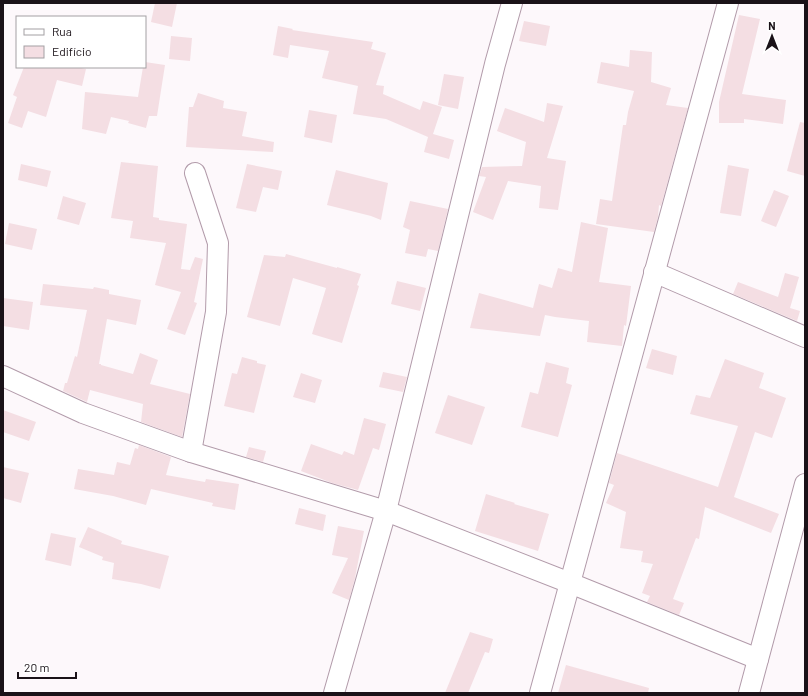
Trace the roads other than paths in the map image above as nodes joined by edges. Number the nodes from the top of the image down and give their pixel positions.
1 (512, 3) edge
2 (728, 3) edge
3 (195, 173) dead end
4 (654, 272) junction
5 (805, 337) edge
6 (3, 376) edge
7 (192, 452) junction
8 (805, 484) edge
9 (386, 510) junction
10 (570, 583) junction
11 (758, 659) junction
12 (334, 693) edge
13 (540, 693) edge
14 (749, 693) edge

1 - 9 street
2 - 4 street
3 - 7 street
4 - 5 street
4 - 10 street
6 - 7 street
7 - 9 street
8 - 11 street
9 - 10 street
9 - 12 street
10 - 11 street
10 - 13 street
11 - 14 street

